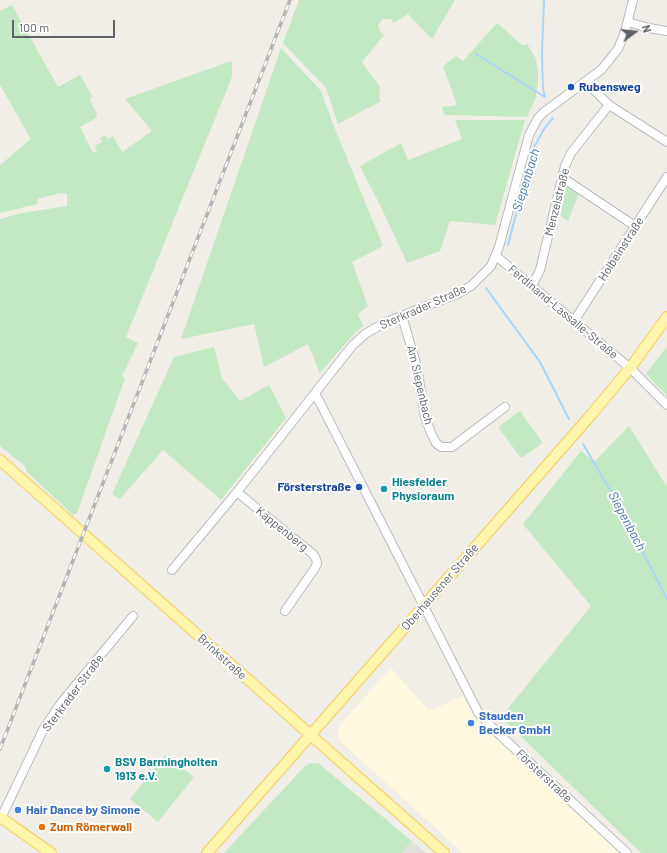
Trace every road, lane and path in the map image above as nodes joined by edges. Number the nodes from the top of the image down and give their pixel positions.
1 (633, 0) edge
2 (628, 22) junction
3 (667, 31) edge
4 (586, 82) junction
5 (609, 105) junction
6 (667, 142) edge
7 (667, 177) edge
8 (563, 178) junction
9 (635, 226) junction
10 (496, 256) junction
11 (532, 286) junction
12 (402, 316) junction
13 (667, 317) edge
14 (574, 321) junction
15 (630, 368) junction
16 (315, 393) junction
17 (667, 405) edge
18 (506, 407) dead end
19 (0, 460) edge
20 (237, 492) junction
21 (172, 570) dead end
22 (424, 606) junction
23 (285, 611) dead end
24 (133, 616) dead end
25 (311, 736) junction
26 (0, 818) edge
27 (51, 853) edge
28 (207, 853) edge
29 (444, 853) edge
30 (628, 853) edge

1 - 2 street, Sterkrader Straße
2 - 3 street
2 - 4 street, Sterkrader Straße
4 - 5 street
4 - 10 street, Sterkrader Straße
5 - 6 street
5 - 8 street, Menzelstraße
7 - 9 street, Holbeinstraße
8 - 9 street
8 - 11 street, Menzelstraße
9 - 14 street, Holbeinstraße
10 - 11 street, Ferdinand-Lassalle-Straße
10 - 12 street, Sterkrader Straße
11 - 14 street, Ferdinand-Lassalle-Straße
12 - 16 street, Sterkrader Straße
12 - 18 street, Am Siepenbach
13 - 15 main road, Oberhausener Straße
14 - 15 street, Ferdinand-Lassalle-Straße
15 - 17 street, Ferdinand-Lassalle-Straße
15 - 22 main road, Oberhausener Straße
16 - 20 street, Sterkrader Straße
16 - 22 street, Försterstraße
19 - 25 main road, Brinkstraße
20 - 21 street, Sterkrader Straße
20 - 23 street, Kappenberg
22 - 25 main road, Oberhausener Straße
22 - 30 street, Försterstraße
24 - 26 street, Sterkrader Straße
25 - 28 main road, Oberhausener Straße
25 - 29 main road, Brinkstraße
26 - 27 main road

